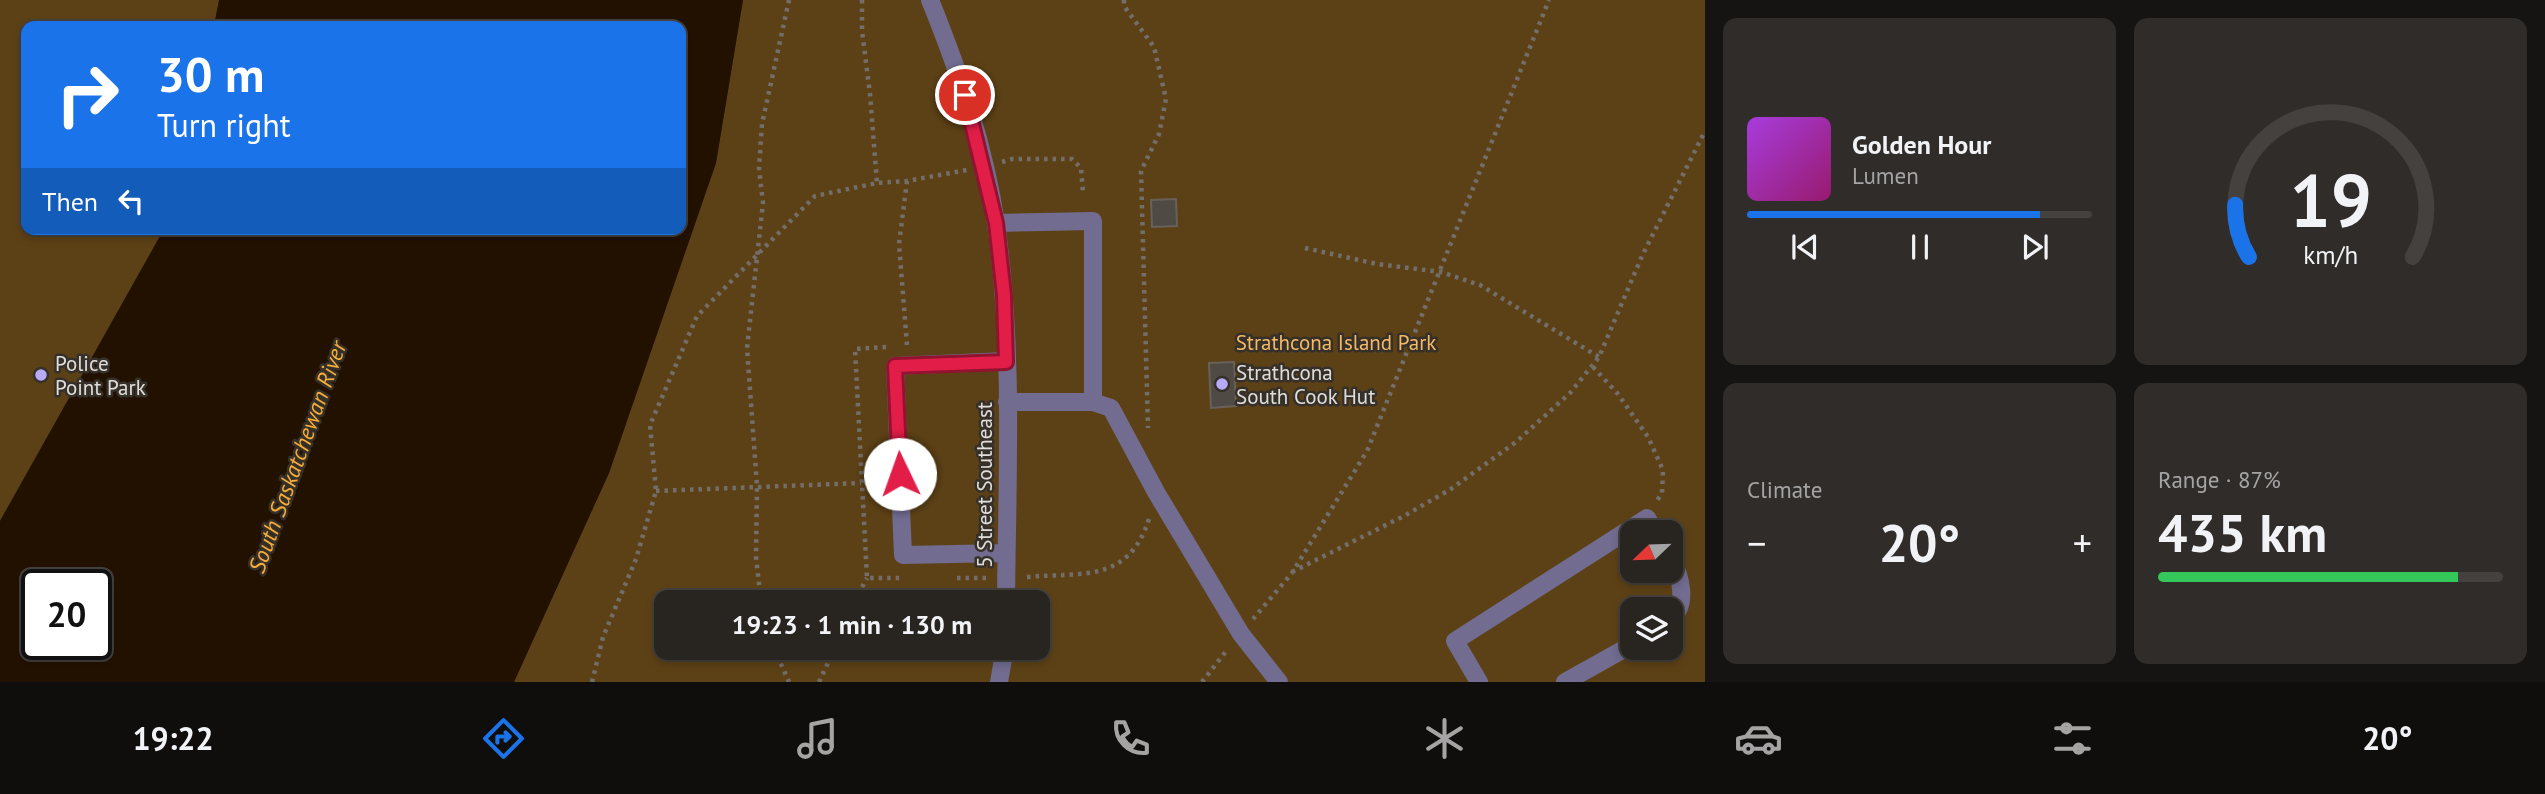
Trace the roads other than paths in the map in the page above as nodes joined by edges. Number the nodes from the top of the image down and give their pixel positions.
1 (930, 0) edge
2 (996, 223) junction
3 (1006, 362) junction
4 (1007, 402) junction
5 (1093, 402) junction
6 (1620, 543) edge
7 (1006, 553) junction
8 (1006, 590) edge
9 (1620, 651) edge
10 (1003, 660) edge
11 (999, 682) edge
12 (1279, 682) edge
13 (1479, 682) edge
14 (1566, 682) edge

1 - 2 street, 5 Street Southeast
2 - 3 street, 5 Street Southeast
2 - 5 street
3 - 4 street, 5 Street Southeast
3 - 7 street
4 - 5 street
4 - 7 street, 5 Street Southeast
5 - 12 street
6 - 13 street
7 - 8 street, 5 Street Southeast
9 - 14 street
10 - 11 street

